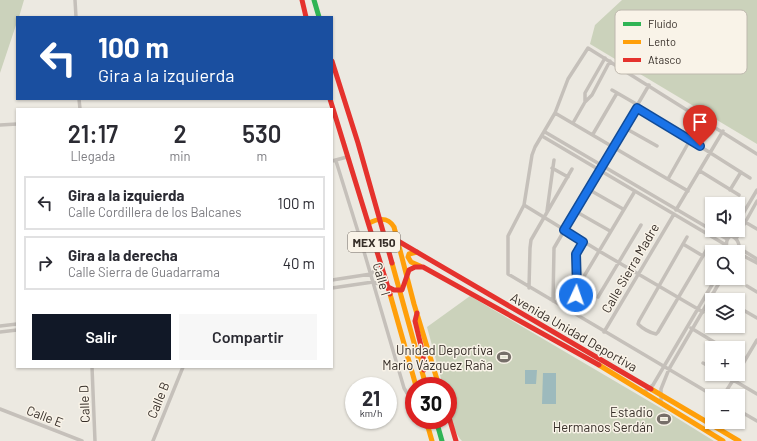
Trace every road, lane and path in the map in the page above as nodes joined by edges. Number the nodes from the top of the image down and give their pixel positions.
1 (75, 0) edge
2 (302, 0) edge
3 (314, 0) edge
4 (76, 16) edge
5 (306, 16) edge
6 (319, 16) edge
7 (605, 58) junction
8 (610, 61) junction
9 (333, 64) edge
10 (615, 64) edge
11 (631, 74) edge
12 (649, 85) junction
13 (612, 90) dead end
14 (618, 93) junction
15 (585, 102) junction
16 (638, 106) junction
17 (333, 109) edge
18 (555, 113) junction
19 (573, 123) junction
20 (16, 124) edge
21 (0, 125) edge
22 (625, 128) junction
23 (723, 132) junction
24 (543, 134) junction
25 (593, 134) junction
26 (690, 140) junction
27 (656, 146) dead end
28 (614, 147) junction
29 (711, 152) junction
30 (757, 154) edge
31 (347, 157) junction
32 (554, 160) dead end
33 (334, 161) edge
34 (552, 168) junction
35 (601, 168) junction
36 (572, 169) dead end
37 (700, 171) junction
38 (741, 172) junction
39 (568, 177) junction
40 (750, 178) dead end
41 (668, 179) junction
42 (588, 189) junction
43 (688, 190) junction
44 (730, 190) junction
45 (757, 190) edge
46 (635, 191) junction
47 (739, 195) dead end
48 (757, 201) edge
49 (524, 205) junction
50 (623, 210) junction
51 (745, 210) edge
52 (575, 211) junction
53 (675, 212) junction
54 (547, 214) junction
55 (544, 218) junction
56 (379, 219) junction
57 (745, 222) joint
58 (369, 223) junction
59 (641, 225) dead end
60 (757, 229) edge
61 (564, 230) junction
62 (610, 231) junction
63 (687, 236) dead end
64 (730, 237) edge
65 (733, 237) edge
66 (727, 239) junction
67 (736, 239) joint
68 (398, 241) junction
69 (583, 242) junction
70 (683, 244) junction
71 (726, 245) joint
72 (738, 245) edge
73 (417, 252) junction
74 (599, 252) junction
75 (705, 252) edge
76 (745, 254) edge
77 (745, 255) edge
78 (702, 256) junction
79 (757, 259) edge
80 (619, 263) junction
81 (757, 263) edge
82 (381, 264) junction
83 (423, 267) junction
84 (370, 274) junction
85 (638, 274) junction
86 (406, 277) junction
87 (333, 280) edge
88 (373, 282) junction
89 (658, 285) junction
90 (712, 285) edge
91 (747, 286) dead end
92 (388, 287) junction
93 (333, 288) edge
94 (530, 288) junction
95 (577, 288) junction
96 (399, 290) junction
97 (757, 292) edge
98 (576, 295) dead end
99 (598, 297) dead end
100 (678, 297) junction
101 (553, 301) junction
102 (705, 308) edge
103 (698, 309) junction
104 (745, 311) edge
105 (703, 312) junction
106 (417, 313) junction
107 (757, 318) edge
108 (528, 321) junction
109 (16, 324) edge
110 (0, 326) edge
111 (688, 326) junction
112 (693, 329) junction
113 (16, 330) edge
114 (0, 332) edge
115 (604, 332) junction
116 (552, 335) junction
117 (757, 340) edge
118 (713, 341) edge
119 (745, 360) edge
120 (664, 367) junction
121 (92, 368) edge
122 (183, 368) edge
123 (669, 369) junction
124 (413, 377) edge
125 (423, 377) edge
126 (425, 377) edge
127 (436, 377) edge
128 (735, 381) edge
129 (652, 387) junction
130 (661, 389) junction
131 (405, 390) edge
132 (705, 391) edge
133 (644, 392) junction
134 (757, 394) edge
135 (661, 395) junction
136 (661, 402) junction
137 (0, 409) edge
138 (745, 414) edge
139 (757, 421) edge
140 (429, 429) edge
141 (439, 429) edge
142 (452, 429) edge
143 (82, 441) edge
144 (95, 441) edge
145 (152, 441) edge
146 (432, 441) edge
147 (442, 441) edge
148 (456, 441) edge
149 (723, 441) edge
150 (739, 441) edge

1 - 4 street
2 - 5 street
3 - 6 street
7 - 8 street
7 - 15 street
7 - 18 street
8 - 10 street
8 - 15 street
9 - 56 street, MEX 150
11 - 12 street
12 - 16 street
12 - 23 street
13 - 14 street
14 - 16 street
14 - 25 street
15 - 19 street
16 - 22 street
16 - 26 street
17 - 31 street, MEX 150
18 - 19 street
18 - 24 street
19 - 25 street
20 - 21 street
22 - 27 street
22 - 28 street
23 - 29 street, Calle Sierra Madre
23 - 30 street
24 - 35 street
24 - 49 street
25 - 28 street
26 - 29 street
26 - 41 street
28 - 35 street
28 - 41 street
29 - 37 street, Calle Sierra Madre
29 - 38 street
31 - 33 street
31 - 58 street, MEX 150
32 - 34 street
33 - 84 street, Calle I
34 - 39 street
34 - 54 street
35 - 42 street
35 - 46 street
35 - 53 street
36 - 39 street
37 - 43 street, Calle Sierra Madre
37 - 44 street
38 - 40 street
38 - 44 street
39 - 54 street
41 - 43 street
42 - 50 street
42 - 52 street
43 - 53 street, Calle Sierra Madre
44 - 47 street
45 - 51 street
46 - 50 street
46 - 53 street
48 - 57 street
49 - 55 street
49 - 94 street
50 - 62 street
52 - 61 street
52 - 62 street
53 - 66 street
53 - 71 street
53 - 85 street, Calle Sierra Madre
54 - 55 street
55 - 61 street
55 - 94 street
56 - 58 street
56 - 68 street
56 - 96 street, MEX 150
57 - 60 street
58 - 82 street, MEX 150
59 - 80 street
61 - 69 street
61 - 101 street
62 - 74 street
63 - 70 street
64 - 66 street
65 - 67 street
66 - 71 street
67 - 72 street
68 - 73 street, Avenida Unidad Deportiva
68 - 86 street
69 - 74 street
69 - 95 street
70 - 78 street
70 - 89 street
73 - 83 street, Avenida Unidad Deportiva
73 - 108 street, Avenida Unidad Deportiva
74 - 80 street
74 - 95 street
75 - 78 street
76 - 79 street
77 - 81 street
78 - 100 street
80 - 85 street
80 - 99 street
82 - 84 street
82 - 92 street, MEX 150
83 - 86 street
83 - 108 street, Avenida Unidad Deportiva
84 - 87 street
84 - 88 street, Calle I
85 - 89 street
85 - 115 street, Calle Sierra Madre
86 - 96 street
86 - 106 street
88 - 92 street
88 - 93 street
88 - 131 street, Calle I
89 - 100 street
89 - 100 street
90 - 103 street
91 - 97 street
92 - 96 street
92 - 124 street, MEX 150
94 - 101 street
95 - 98 street
96 - 125 street, MEX 150
100 - 103 street
101 - 115 street
102 - 105 street
103 - 105 street
103 - 111 street
104 - 107 street
105 - 112 street
106 - 126 street
106 - 127 street
108 - 116 street, Avenida Unidad Deportiva
109 - 110 street
111 - 112 street
111 - 120 street
112 - 118 street
112 - 123 street
113 - 114 street
115 - 120 street
116 - 129 street, Avenida Unidad Deportiva
116 - 133 street, Avenida Unidad Deportiva
117 - 119 street
120 - 123 street
120 - 129 street
121 - 144 street, Calle D
122 - 145 street, Calle B
123 - 130 street
123 - 132 street
128 - 134 street
129 - 130 street
129 - 133 street
129 - 135 street, Avenida Unidad Deportiva
130 - 135 street
133 - 136 street, Avenida Unidad Deportiva
135 - 136 street
135 - 150 street, Avenida Unidad Deportiva
136 - 149 street, Avenida Unidad Deportiva
137 - 143 street, Calle E
138 - 139 street
140 - 146 street
141 - 147 street
142 - 148 street

